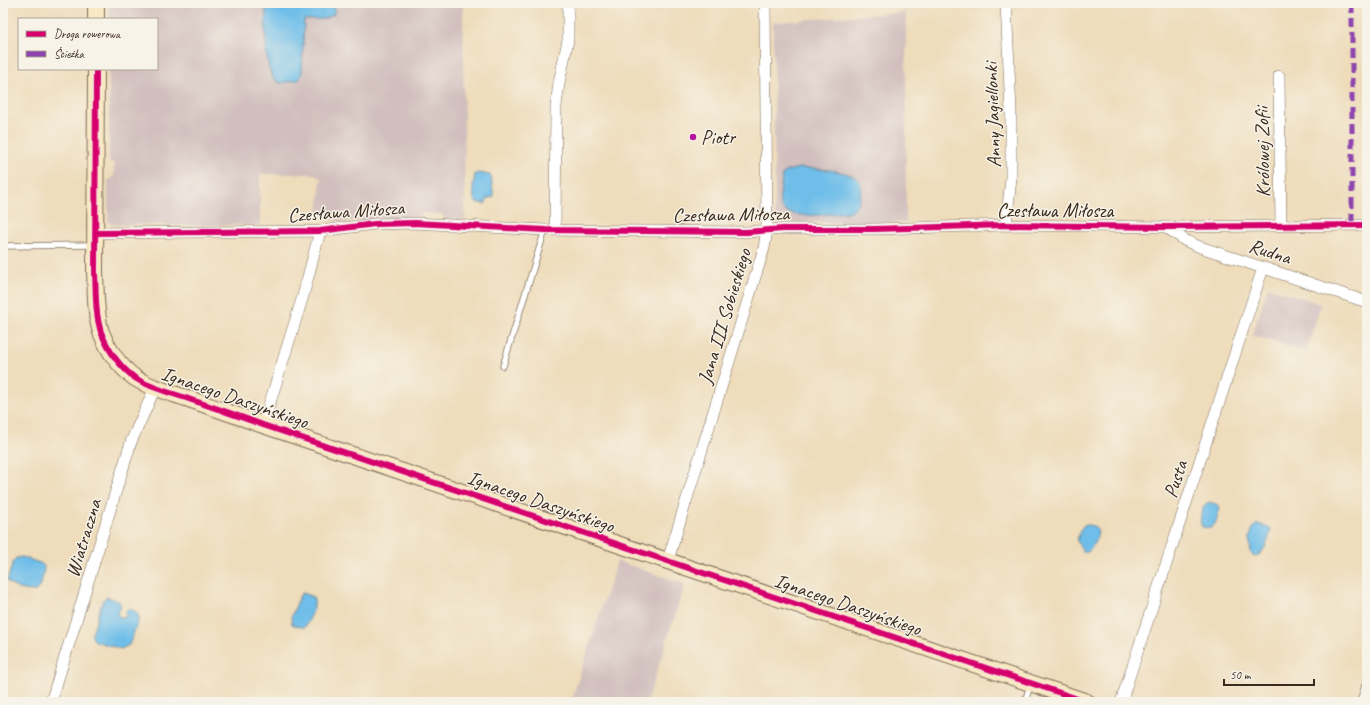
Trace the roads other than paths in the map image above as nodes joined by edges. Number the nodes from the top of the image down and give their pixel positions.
1 (96, 3) edge
2 (568, 3) edge
3 (765, 3) edge
4 (1006, 3) edge
5 (96, 18) edge
6 (96, 70) edge
7 (1279, 76) dead end
8 (1006, 224) junction
9 (1367, 225) edge
10 (1282, 226) junction
11 (1166, 227) junction
12 (550, 230) junction
13 (768, 230) junction
14 (320, 231) junction
15 (95, 239) junction
16 (3, 246) edge
17 (1263, 268) junction
18 (1367, 302) edge
19 (503, 366) dead end
20 (154, 388) junction
21 (263, 425) junction
22 (668, 560) junction
23 (1367, 679) edge
24 (1031, 683) junction
25 (51, 702) edge
26 (1024, 702) edge
27 (1087, 702) edge
28 (1121, 702) edge
29 (1360, 702) edge

1 - 5 street
2 - 12 street
3 - 13 street, Jana III Sobieskiego
4 - 8 street, Anny Jagiellonki
6 - 15 street, Ignacego Daszyńskiego
7 - 10 street, Królowej Zofii
8 - 11 street, Czesława Miłosza
8 - 13 street, Czesława Miłosza
9 - 10 street, Czesława Miłosza
10 - 11 street, Czesława Miłosza
11 - 17 street, Rudna
12 - 13 street, Czesława Miłosza
12 - 14 street, Czesława Miłosza
12 - 19 lane
13 - 22 street, Jana III Sobieskiego
14 - 15 street, Czesława Miłosza
14 - 21 street
15 - 16 lane
15 - 20 street, Ignacego Daszyńskiego
17 - 18 street, Rudna
17 - 28 street, Pusta
20 - 21 street, Ignacego Daszyńskiego
20 - 25 street, Wiatraczna
21 - 22 street, Ignacego Daszyńskiego
22 - 24 street, Ignacego Daszyńskiego
23 - 29 lane
24 - 26 lane
24 - 27 street, Ignacego Daszyńskiego

